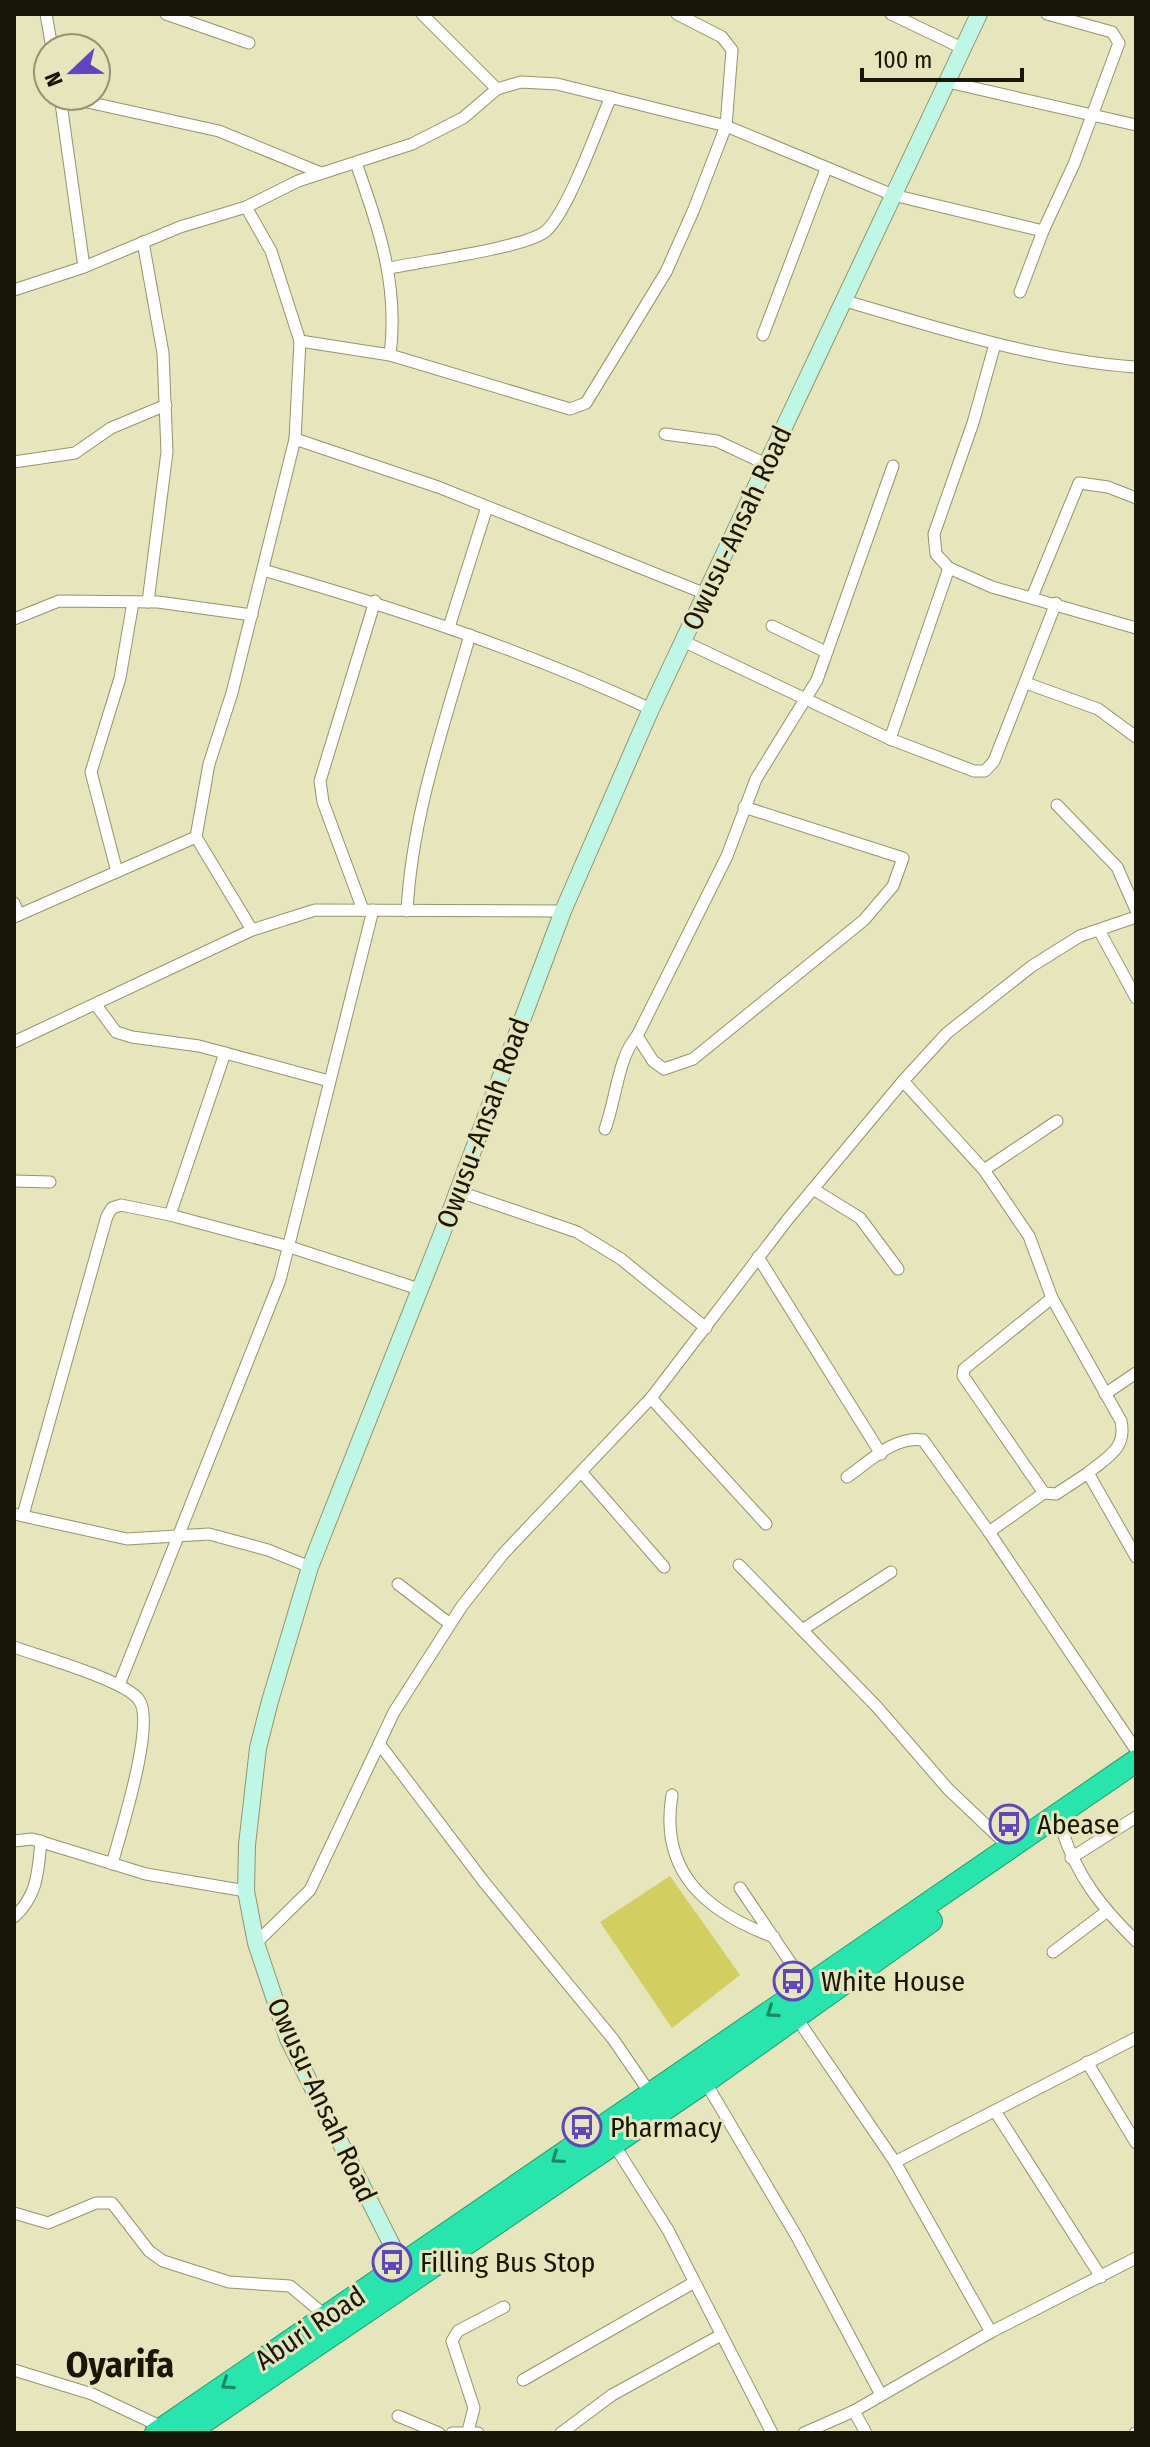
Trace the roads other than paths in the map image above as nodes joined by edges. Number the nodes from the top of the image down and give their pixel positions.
1 (166, 14) edge
2 (422, 14) edge
3 (677, 14) edge
4 (891, 14) edge
5 (979, 14) edge
6 (1047, 14) edge
7 (249, 43) dead end
8 (964, 49) junction
9 (948, 82) junction
10 (497, 89) junction
11 (611, 97) junction
12 (112, 107) edge
13 (62, 112) edge
14 (1092, 116) junction
15 (1136, 125) edge
16 (726, 126) junction
17 (356, 163) junction
18 (826, 169) junction
19 (321, 173) junction
20 (893, 195) junction
21 (246, 207) junction
22 (1043, 231) junction
23 (143, 242) junction
24 (84, 267) junction
25 (390, 268) junction
26 (14, 290) edge
27 (1020, 292) dead end
28 (842, 300) junction
29 (763, 335) dead end
30 (300, 341) junction
31 (995, 344) junction
32 (390, 355) junction
33 (1136, 367) edge
34 (166, 405) junction
35 (665, 434) dead end
36 (295, 439) junction
37 (14, 462) edge
38 (768, 465) junction
39 (893, 466) dead end
40 (1136, 498) edge
41 (487, 507) junction
42 (949, 568) junction
43 (263, 570) junction
44 (706, 594) junction
45 (1032, 597) junction
46 (375, 601) junction
47 (133, 602) junction
48 (148, 602) junction
49 (1056, 603) junction
50 (252, 615) junction
51 (14, 619) edge
52 (772, 626) dead end
53 (449, 627) junction
54 (1136, 628) edge
55 (470, 635) junction
56 (683, 641) junction
57 (826, 652) junction
58 (1026, 683) junction
59 (806, 698) junction
60 (651, 709) junction
61 (1136, 737) edge
62 (890, 739) junction
63 (1057, 805) dead end
64 (744, 807) junction
65 (196, 837) junction
66 (117, 872) junction
67 (14, 903) edge
68 (368, 910) junction
69 (1136, 910) edge
70 (407, 911) junction
71 (563, 911) junction
72 (17, 916) edge
73 (1136, 917) edge
74 (252, 930) junction
75 (1099, 930) junction
76 (1136, 998) edge
77 (96, 1005) junction
78 (637, 1036) junction
79 (14, 1042) edge
80 (225, 1053) junction
81 (329, 1081) junction
82 (903, 1081) junction
83 (1057, 1121) dead end
84 (605, 1129) dead end
85 (984, 1170) junction
86 (14, 1181) edge
87 (50, 1182) dead end
88 (813, 1189) junction
89 (457, 1191) junction
90 (170, 1215) junction
91 (290, 1247) junction
92 (758, 1257) junction
93 (898, 1269) dead end
94 (419, 1289) junction
95 (1052, 1298) junction
96 (706, 1328) junction
97 (1136, 1373) edge
98 (1105, 1394) junction
99 (651, 1398) junction
100 (881, 1454) junction
101 (1088, 1473) junction
102 (583, 1474) junction
103 (847, 1477) dead end
104 (1044, 1493) junction
105 (18, 1514) edge
106 (766, 1524) dead end
107 (989, 1532) junction
108 (181, 1535) junction
109 (1136, 1557) edge
110 (739, 1565) dead end
111 (310, 1567) junction
112 (664, 1567) dead end
113 (891, 1572) dead end
114 (398, 1584) dead end
115 (450, 1624) junction
116 (802, 1630) junction
117 (14, 1647) edge
118 (119, 1685) junction
119 (381, 1746) junction
120 (1136, 1750) edge
121 (1136, 1761) edge
122 (1136, 1779) edge
123 (672, 1795) dead end
124 (1136, 1817) edge
125 (1062, 1830) junction
126 (14, 1841) edge
127 (41, 1841) junction
128 (1010, 1848) junction
129 (1071, 1858) junction
130 (112, 1864) junction
131 (740, 1888) dead end
132 (246, 1891) junction
133 (1106, 1912) junction
134 (14, 1917) edge
135 (774, 1937) junction
136 (1136, 1941) edge
137 (256, 1943) junction
138 (1053, 1952) dead end
139 (808, 1988) junction
140 (796, 2017) junction
141 (1136, 2038) edge
142 (1087, 2062) junction
143 (700, 2073) junction
144 (650, 2093) junction
145 (995, 2111) junction
146 (613, 2142) junction
147 (1136, 2143) edge
148 (895, 2162) junction
149 (14, 2213) edge
150 (1136, 2258) edge
151 (402, 2265) junction
152 (1101, 2277) junction
153 (693, 2283) junction
154 (504, 2307) dead end
155 (327, 2317) junction
156 (991, 2332) junction
157 (721, 2335) junction
158 (14, 2370) edge
159 (523, 2380) dead end
160 (881, 2395) junction
161 (854, 2411) junction
162 (398, 2416) dead end
163 (160, 2430) edge
164 (473, 2432) edge
165 (187, 2433) edge
166 (439, 2433) edge
167 (452, 2433) edge
168 (561, 2433) edge
169 (772, 2433) edge
170 (804, 2433) edge
171 (866, 2433) edge

1 - 7 street
2 - 10 street
3 - 16 street
4 - 8 street
5 - 8 street, Owusu-Ansah Road
6 - 14 street
8 - 9 street, Owusu-Ansah Road
9 - 14 street
9 - 20 street, Owusu-Ansah Road
10 - 11 street
10 - 17 street
11 - 16 street
11 - 25 street
12 - 19 street
13 - 24 street
14 - 15 street
14 - 22 street
16 - 18 street
16 - 32 street
17 - 19 street
17 - 25 street
18 - 20 street
18 - 29 street
19 - 21 street
20 - 22 street
20 - 28 street, Owusu-Ansah Road
21 - 23 street
21 - 30 street
22 - 27 street
23 - 24 street
23 - 34 street
24 - 26 street
25 - 32 street
28 - 31 street
28 - 38 street, Owusu-Ansah Road
30 - 32 street
30 - 36 street
31 - 33 street
31 - 42 street
34 - 37 street
34 - 48 street
35 - 38 street
36 - 41 street
36 - 43 street
38 - 44 street, Owusu-Ansah Road
39 - 57 street
40 - 45 street
41 - 44 street
41 - 53 street
42 - 45 street
42 - 62 street
43 - 46 street
43 - 50 street
44 - 56 street, Owusu-Ansah Road
45 - 49 street
46 - 53 street
46 - 68 street
47 - 48 street
47 - 51 street
47 - 66 street
48 - 50 street
49 - 54 street
49 - 58 street
50 - 65 street
52 - 57 street
53 - 55 street
55 - 60 street
55 - 70 street
56 - 59 street
56 - 60 street, Owusu-Ansah Road
57 - 59 street
58 - 61 street
58 - 62 street
59 - 62 street
59 - 64 street
60 - 71 street, Owusu-Ansah Road
63 - 69 street
64 - 78 street
64 - 78 street
65 - 66 street
65 - 74 street
66 - 72 street
67 - 72 street
68 - 70 street
68 - 74 street
68 - 81 street
70 - 71 street
71 - 89 street, Owusu-Ansah Road
73 - 75 street
74 - 77 street
75 - 76 street
75 - 82 street
77 - 79 street
77 - 80 street
78 - 84 street
80 - 81 street
80 - 90 street
81 - 91 street
82 - 85 street
82 - 88 street
83 - 85 street
85 - 95 street
86 - 87 street
88 - 92 street
88 - 93 street
89 - 94 street, Owusu-Ansah Road
89 - 96 street
90 - 91 street
90 - 105 street
91 - 94 street
91 - 108 street
92 - 96 street
92 - 100 street
94 - 111 street, Owusu-Ansah Road
95 - 98 street
95 - 104 street
96 - 99 street
97 - 98 street
98 - 101 street
99 - 102 street
99 - 106 street
100 - 103 street
100 - 107 street
101 - 104 street
101 - 109 street
102 - 112 street
102 - 115 street
104 - 107 street
105 - 108 street
107 - 120 street
108 - 111 street
108 - 118 street
110 - 116 street
111 - 132 street, Owusu-Ansah Road
113 - 116 street
114 - 115 street
115 - 119 street
116 - 128 street
117 - 118 street
118 - 130 street
119 - 137 street
119 - 144 street
121 - 128 highway, Aburi Road
122 - 125 highway, Aburi Road
123 - 135 street
124 - 129 street
125 - 129 street
125 - 140 highway, Aburi Road
126 - 127 street
127 - 130 street
127 - 134 street
128 - 139 highway, Aburi Road
129 - 133 street
130 - 132 street
131 - 135 street
132 - 137 street, Owusu-Ansah Road
133 - 136 street
133 - 138 street
135 - 139 street
137 - 151 street, Owusu-Ansah Road
139 -> 143 highway, Aburi Road
140 - 143 highway, Aburi Road
140 - 148 street
141 - 142 street
142 - 145 street
142 - 147 street
143 - 144 highway, Aburi Road
143 - 146 highway, Aburi Road
143 - 160 street
144 -> 151 highway, Aburi Road
145 - 148 street
145 - 152 street
146 - 153 street
146 - 165 highway, Aburi Road
148 - 156 street
149 - 155 street
150 - 152 street
151 - 155 highway, Aburi Road
152 - 156 street
153 - 157 street
153 - 159 street
154 - 164 street
155 -> 163 highway, Aburi Road
156 - 160 street
157 - 168 street
157 - 169 street
158 - 163 street
160 - 161 street
161 - 170 street
161 - 171 street
162 - 166 street
164 - 167 street

